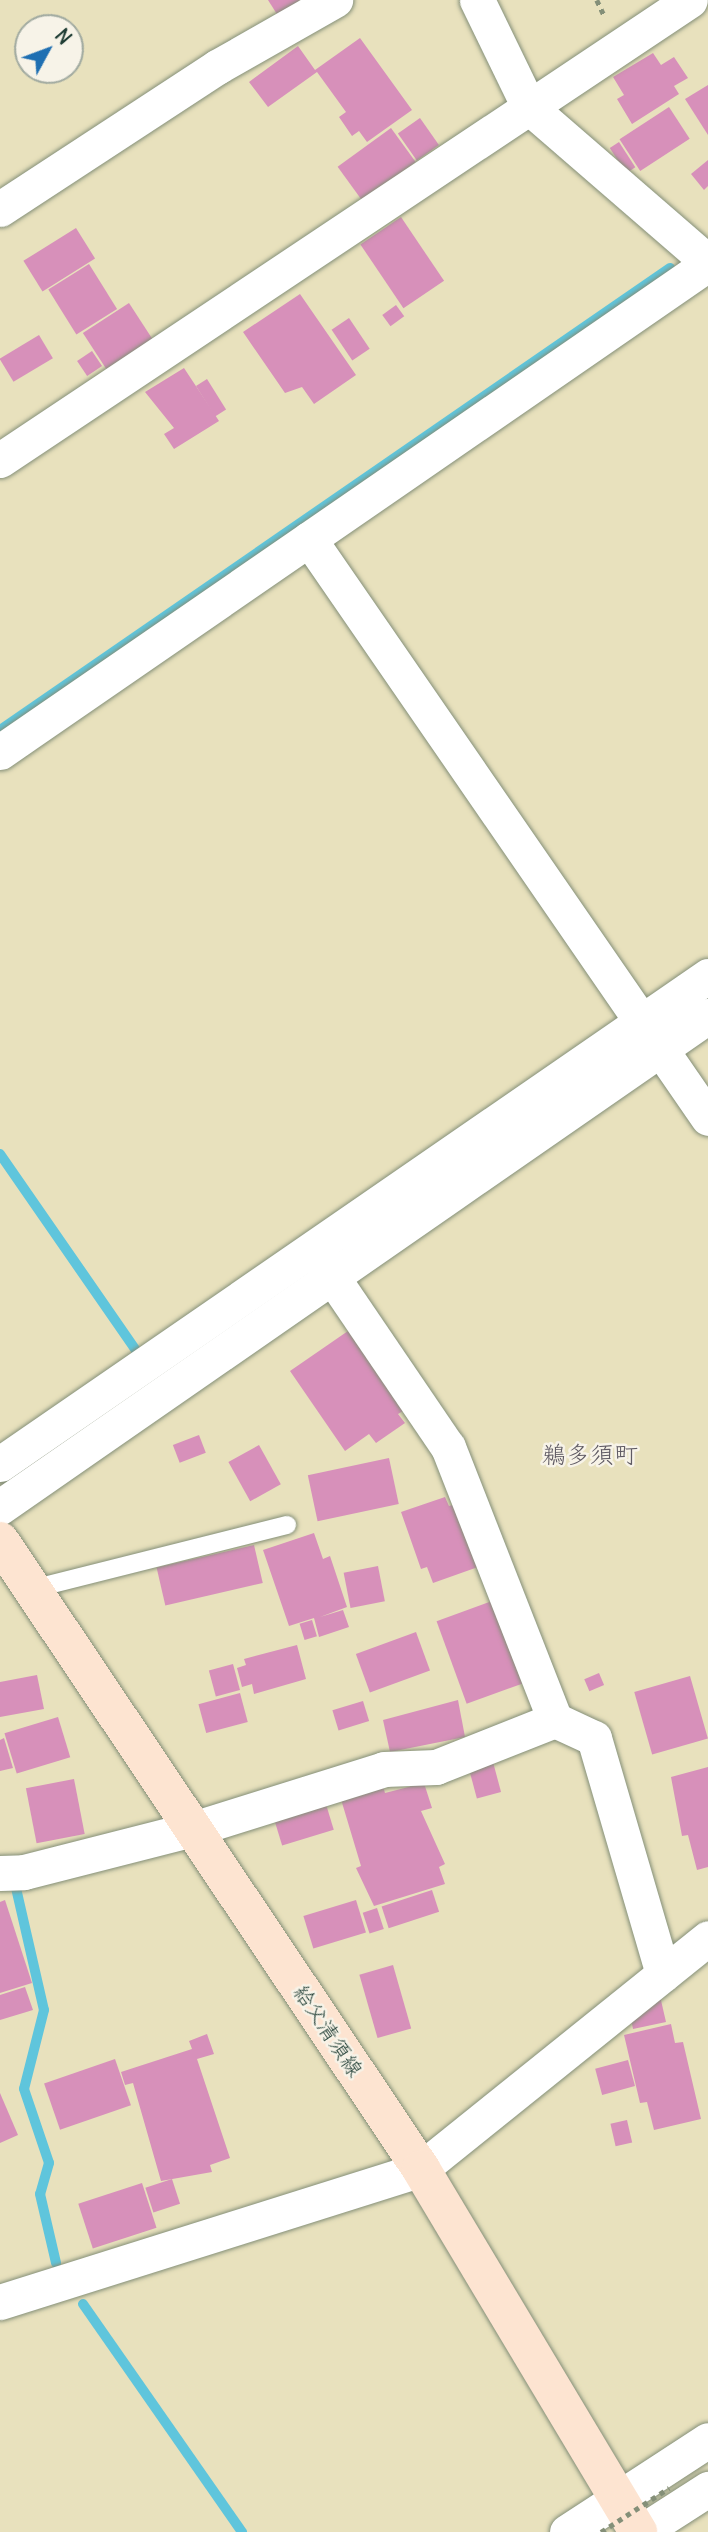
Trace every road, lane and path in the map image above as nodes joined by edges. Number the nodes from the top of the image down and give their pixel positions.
1 (335, 0) edge
2 (477, 0) edge
3 (690, 0) edge
4 (530, 107) junction
5 (0, 209) edge
6 (708, 263) edge
7 (0, 460) edge
8 (309, 539) junction
9 (0, 752) edge
10 (708, 976) edge
11 (708, 1016) edge
12 (651, 1035) junction
13 (708, 1118) edge
14 (313, 1248) junction
15 (332, 1277) junction
16 (0, 1464) edge
17 (0, 1507) edge
18 (287, 1525) dead end
19 (0, 1541) edge
20 (32, 1589) junction
21 (555, 1720) junction
22 (193, 1829) junction
23 (0, 1873) edge
24 (708, 1938) edge
25 (663, 1974) junction
26 (421, 2169) junction
27 (0, 2302) edge
28 (708, 2440) edge
29 (670, 2488) dead end
30 (708, 2488) edge
31 (618, 2497) junction
32 (567, 2532) edge
33 (601, 2532) edge
34 (640, 2532) edge

1 - 5 street
2 - 4 street
3 - 4 street
4 - 6 street
4 - 7 street
6 - 8 street
8 - 9 street
8 - 12 street
10 - 12 street
11 - 12 street
12 - 13 street
12 - 14 street
12 - 15 street
14 - 15 street
14 - 16 street
15 - 17 street
15 - 21 street
18 - 20 lane
19 - 20 main road, 給父清須線
20 - 22 main road, 給父清須線
21 - 22 street
21 - 25 street
22 - 23 street
22 - 26 main road, 給父清須線
24 - 25 street
25 - 26 street
26 - 27 street
26 - 31 main road, 給父清須線
28 - 31 street
29 - 33 path, bridge
30 - 34 street
31 - 32 street
31 - 34 main road, 給父清須線

